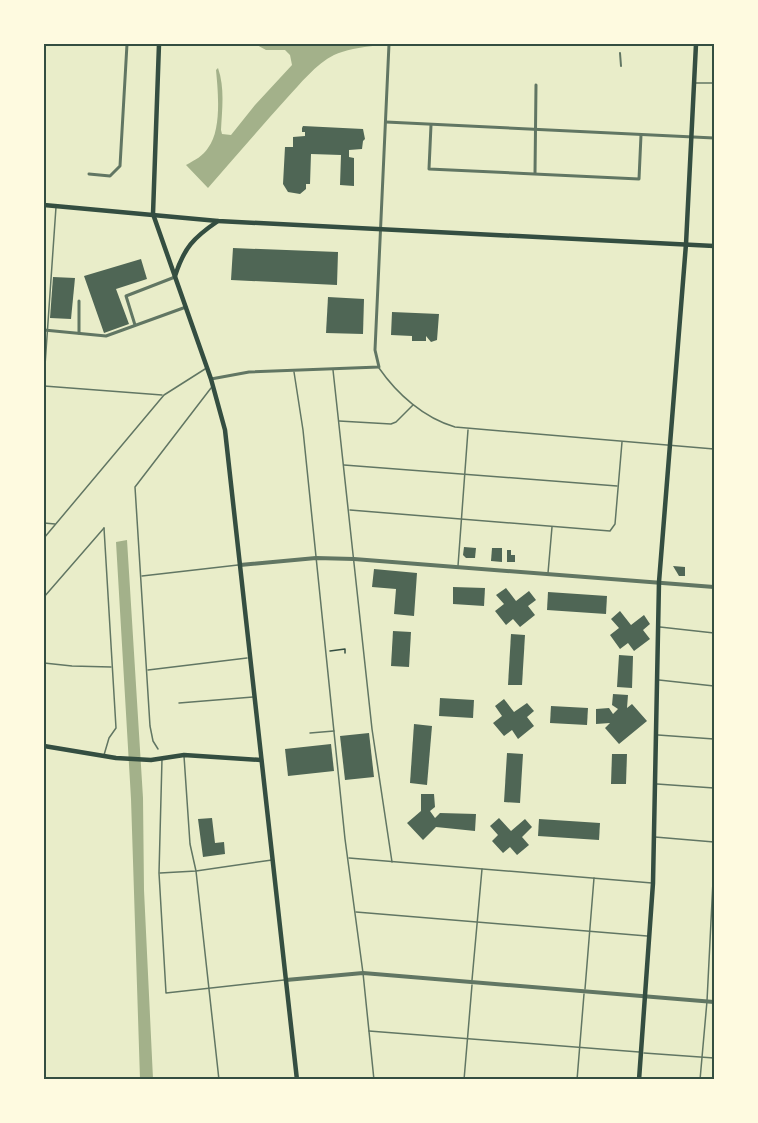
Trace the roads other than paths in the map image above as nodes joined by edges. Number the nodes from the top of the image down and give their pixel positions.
1 (127, 44) edge
2 (159, 44) edge
3 (389, 44) edge
4 (696, 44) edge
5 (620, 53) dead end
6 (621, 66) dead end
7 (694, 83) junction
8 (714, 83) edge
9 (536, 85) dead end
10 (386, 122) junction
11 (430, 124) junction
12 (535, 129) junction
13 (641, 135) junction
14 (691, 137) junction
15 (714, 138) edge
16 (535, 173) junction
17 (89, 174) dead end
18 (44, 205) edge
19 (56, 206) junction
20 (153, 214) junction
21 (218, 221) junction
22 (381, 230) junction
23 (686, 244) junction
24 (714, 246) edge
25 (175, 277) junction
26 (79, 301) dead end
27 (186, 307) junction
28 (135, 325) junction
29 (46, 331) edge
30 (79, 333) junction
31 (379, 367) junction
32 (207, 368) junction
33 (333, 369) junction
34 (294, 371) junction
35 (211, 379) junction
36 (44, 380) edge
37 (213, 385) junction
38 (44, 386) edge
39 (164, 395) junction
40 (413, 405) junction
41 (338, 421) junction
42 (468, 429) junction
43 (622, 441) junction
44 (670, 445) junction
45 (714, 449) edge
46 (343, 465) junction
47 (464, 474) junction
48 (618, 486) junction
49 (348, 510) junction
50 (461, 519) junction
51 (44, 523) edge
52 (56, 524) junction
53 (552, 526) junction
54 (44, 538) edge
55 (316, 558) junction
56 (354, 559) junction
57 (240, 565) junction
58 (458, 567) junction
59 (548, 574) junction
60 (141, 576) junction
61 (714, 580) edge
62 (659, 582) junction
63 (714, 587) edge
64 (44, 597) edge
65 (659, 627) junction
66 (714, 633) edge
67 (250, 657) junction
68 (44, 663) edge
69 (113, 667) junction
70 (147, 670) junction
71 (658, 680) junction
72 (714, 686) edge
73 (254, 697) junction
74 (179, 703) dead end
75 (335, 732) junction
76 (310, 733) dead end
77 (657, 735) junction
78 (714, 740) edge
79 (44, 746) edge
80 (158, 749) dead end
81 (184, 755) junction
82 (103, 756) junction
83 (162, 758) junction
84 (261, 760) junction
85 (656, 783) junction
86 (714, 788) edge
87 (654, 837) junction
88 (714, 842) edge
89 (348, 858) junction
90 (272, 860) junction
91 (714, 861) edge
92 (392, 862) junction
93 (483, 869) junction
94 (196, 871) junction
95 (159, 873) junction
96 (594, 878) junction
97 (653, 884) junction
98 (713, 888) edge
99 (355, 912) junction
100 (478, 922) junction
101 (590, 932) junction
102 (650, 936) junction
103 (363, 973) junction
104 (286, 980) junction
105 (472, 982) junction
106 (209, 988) junction
107 (585, 991) junction
108 (645, 996) junction
109 (707, 1001) junction
110 (714, 1002) edge
111 (369, 1031) junction
112 (468, 1039) junction
113 (580, 1048) junction
114 (641, 1053) junction
115 (702, 1058) junction
116 (714, 1058) edge
117 (374, 1079) edge
118 (219, 1080) edge
119 (297, 1080) edge
120 (369, 1080) edge
121 (464, 1080) edge
122 (577, 1080) edge
123 (639, 1080) edge
124 (700, 1080) edge

1 - 17 street
2 - 20 main road
3 - 10 street
4 - 7 main road
5 - 6 street
7 - 8 lane
7 - 14 main road
9 - 12 street
10 - 11 street
10 - 22 street
11 - 12 street
11 - 16 street
12 - 13 street
12 - 16 street
13 - 14 street
13 - 16 street
14 - 15 street
14 - 23 main road
18 - 19 main road
19 - 20 main road
19 - 29 lane
20 - 21 main road
20 - 25 main road
21 - 22 main road
21 - 25 main road
22 - 23 main road
22 - 31 street
23 - 24 main road
23 - 44 main road
25 - 27 main road
25 - 28 street
26 - 30 street
27 - 28 street
27 - 32 main road
28 - 30 street
29 - 30 street
29 - 36 lane
31 - 33 street
31 - 40 lane
32 - 35 main road
32 - 39 lane
33 - 34 street
33 - 41 lane
34 - 35 street
34 - 55 lane
35 - 37 main road
37 - 57 main road
37 - 60 lane
38 - 39 lane
39 - 52 lane
40 - 41 lane
40 - 42 lane
41 - 46 lane
42 - 43 lane
42 - 47 lane
43 - 44 lane
43 - 48 lane
44 - 45 lane
44 - 62 main road
46 - 47 lane
46 - 49 lane
47 - 48 lane
47 - 50 lane
48 - 53 lane
49 - 50 lane
49 - 56 lane
50 - 53 lane
50 - 58 lane
51 - 52 lane
52 - 54 lane
53 - 59 lane
55 - 56 street
55 - 57 street
55 - 75 lane
56 - 58 street
56 - 92 lane
57 - 60 lane
57 - 67 main road
58 - 59 street
59 - 62 street
60 - 70 lane
61 - 63 lane
62 - 63 street
62 - 65 main road
64 - 69 lane
65 - 66 lane
65 - 71 main road
67 - 70 lane
67 - 73 main road
68 - 69 lane
69 - 82 lane
70 - 80 lane
71 - 72 lane
71 - 77 main road
73 - 74 lane
73 - 84 main road
75 - 76 lane
75 - 89 lane
77 - 78 lane
77 - 85 main road
79 - 82 main road
81 - 83 main road
81 - 84 main road
81 - 94 lane
82 - 83 main road
83 - 95 lane
84 - 90 main road
85 - 86 lane
85 - 87 main road
87 - 88 lane
87 - 97 main road
89 - 92 lane
89 - 99 lane
90 - 94 lane
90 - 104 main road
91 - 98 lane
92 - 93 lane
93 - 96 lane
93 - 100 lane
94 - 95 lane
94 - 106 lane
95 - 106 lane
96 - 97 lane
96 - 101 lane
97 - 102 main road
98 - 109 lane
99 - 100 lane
99 - 103 lane
100 - 101 lane
100 - 105 lane
101 - 102 lane
101 - 107 lane
102 - 108 main road
103 - 104 street
103 - 105 street
103 - 111 lane
104 - 106 lane
104 - 119 main road
105 - 107 street
105 - 112 lane
106 - 118 lane
107 - 108 street
107 - 113 lane
108 - 109 street
108 - 114 main road
109 - 110 street
109 - 115 lane
111 - 112 lane
111 - 117 lane
112 - 113 lane
112 - 121 lane
113 - 114 lane
113 - 122 lane
114 - 115 lane
114 - 123 main road
115 - 116 lane
115 - 124 lane
117 - 120 lane

